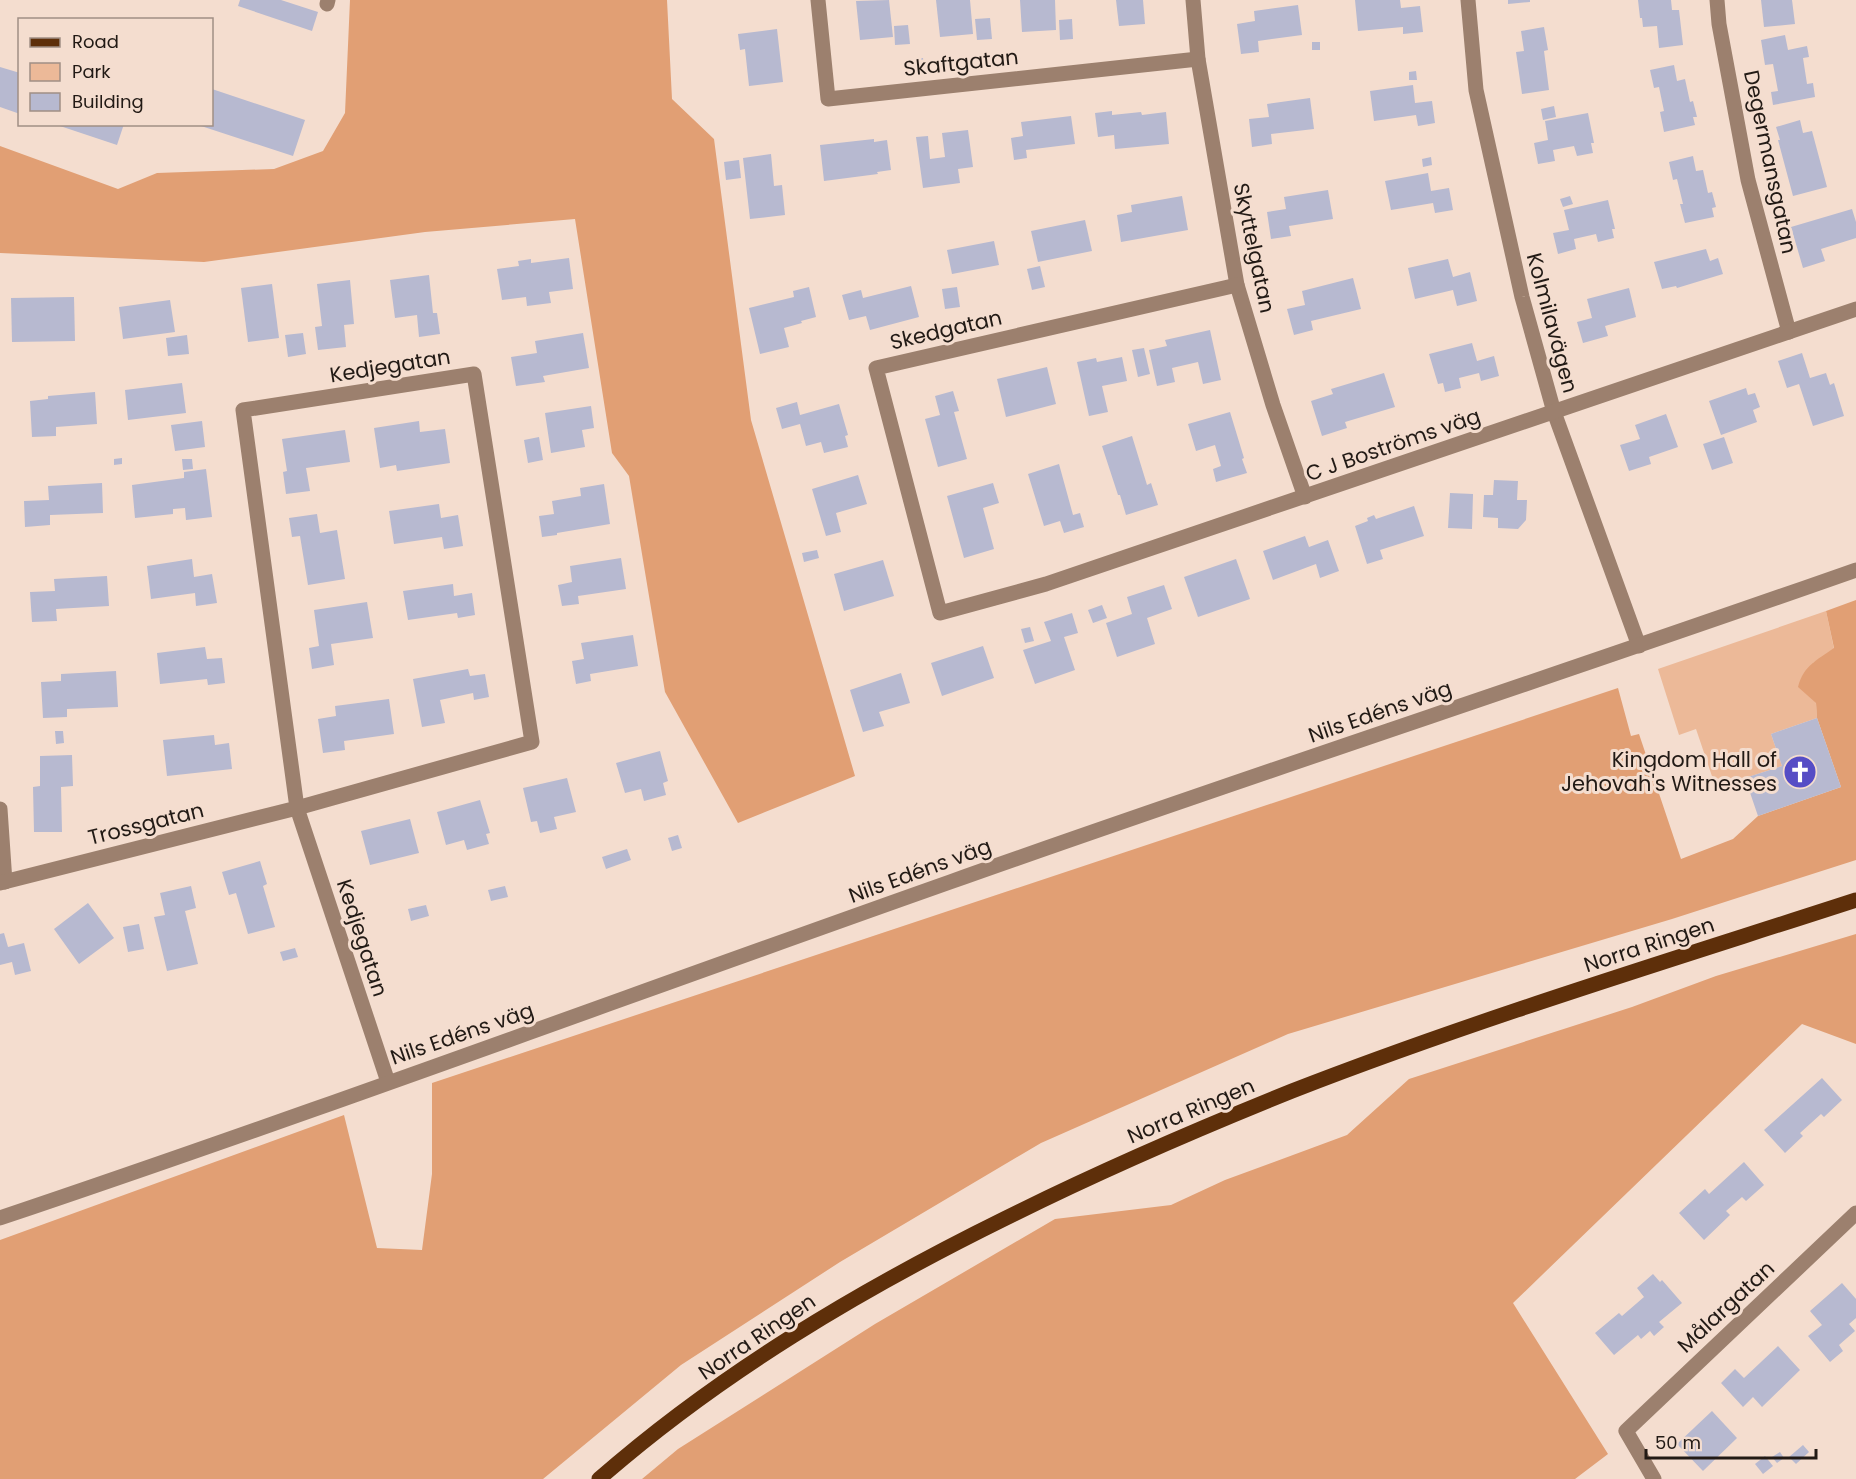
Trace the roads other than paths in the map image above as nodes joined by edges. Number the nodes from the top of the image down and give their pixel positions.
1 (818, 0) edge
2 (1192, 0) edge
3 (1468, 0) edge
4 (1717, 0) edge
5 (1198, 59) junction
6 (1237, 285) junction
7 (1856, 309) edge
8 (1789, 332) junction
9 (1554, 412) junction
10 (1305, 497) junction
11 (1856, 570) edge
12 (940, 613) joint
13 (1639, 646) junction
14 (297, 808) junction
15 (0, 809) edge
16 (3, 882) edge
17 (1856, 900) edge
18 (388, 1082) junction
19 (1856, 1213) edge
20 (0, 1218) edge
21 (599, 1479) edge
22 (1654, 1479) edge

1 - 5 street, Skaftgatan
2 - 5 street, Skyttelgatan
3 - 9 street, Kolmilavägen
4 - 8 street, Degermansgatan
5 - 6 street, Skyttelgatan
6 - 10 street, Skyttelgatan
6 - 12 street, Skedgatan
7 - 8 street, C J Boströms väg
8 - 9 street, C J Boströms väg
9 - 10 street, C J Boströms väg
9 - 13 street, Kolmilavägen
10 - 12 street, C J Boströms väg
11 - 13 street, Nils Edéns väg
13 - 18 street, Nils Edéns väg
14 - 14 street, Kedjegatan
14 - 16 street, Trossgatan
14 - 18 street, Kedjegatan
15 - 16 street, Trossgatan
17 - 21 main road, Norra Ringen
18 - 20 street, Nils Edéns väg
19 - 22 street, Målargatan

